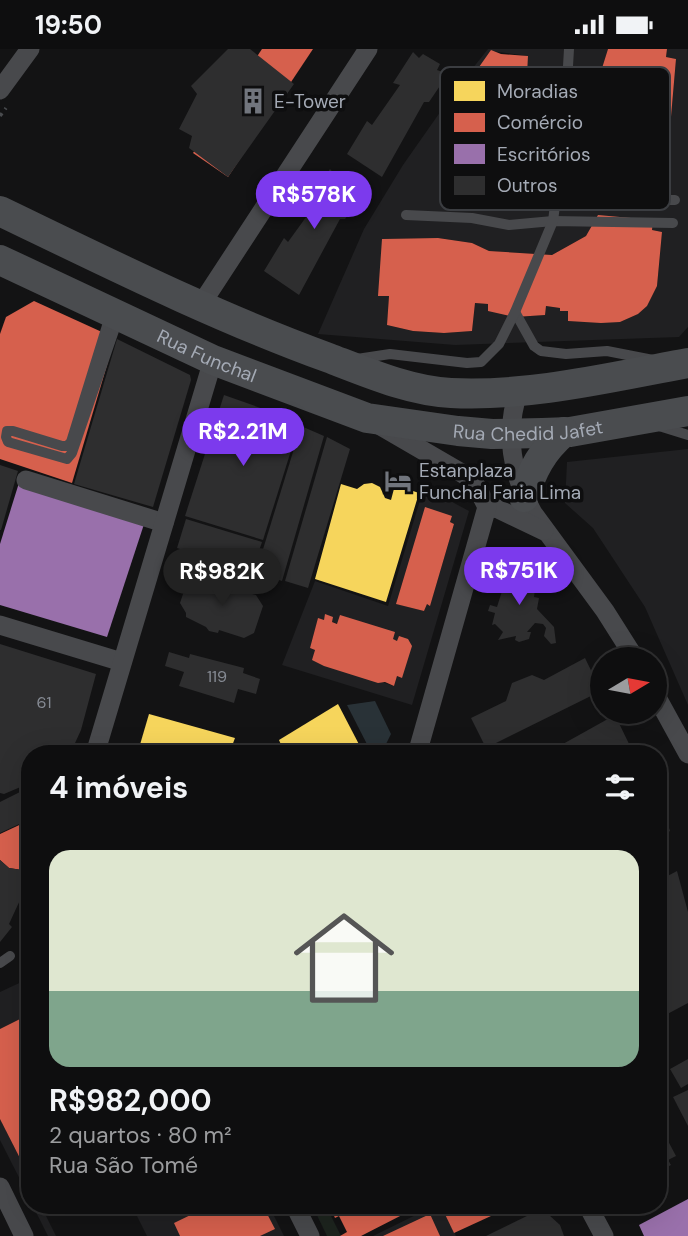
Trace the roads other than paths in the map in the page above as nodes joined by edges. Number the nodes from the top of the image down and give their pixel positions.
1 (30, 49) edge
2 (368, 49) edge
3 (569, 49) edge
4 (568, 67) edge
5 (0, 90) edge
6 (670, 200) edge
7 (675, 200) dead end
8 (554, 210) edge
9 (0, 211) edge
10 (406, 215) dead end
11 (552, 221) junction
12 (673, 223) dead end
13 (6, 270) edge
14 (200, 306) junction
15 (515, 312) junction
16 (115, 314) junction
17 (310, 351) junction
18 (213, 360) junction
19 (342, 363) junction
20 (680, 365) edge
21 (519, 390) junction
22 (688, 411) edge
23 (367, 418) junction
24 (638, 420) junction
25 (564, 432) junction
26 (510, 434) junction
27 (688, 435) edge
28 (26, 480) dead end
29 (524, 497) junction
30 (487, 507) junction
31 (164, 523) junction
32 (551, 534) junction
33 (0, 625) edge
34 (628, 647) edge
35 (122, 661) junction
36 (667, 716) edge
37 (98, 745) edge
38 (419, 745) edge
39 (688, 754) edge
40 (0, 955) edge
41 (0, 963) edge
42 (0, 1187) edge
43 (299, 1214) edge
44 (592, 1214) edge
45 (24, 1236) edge
46 (310, 1236) edge
47 (604, 1236) edge

1 - 5 street
2 - 14 street
3 - 4 lane
6 - 7 lane
8 - 11 lane
9 - 14 main road
10 - 11 lane
11 - 12 lane
11 - 15 lane
13 - 16 main road, Rua Funchal
14 - 17 main road
15 - 19 lane
15 - 20 lane
16 - 16 lane
16 - 18 main road, Rua Funchal
17 - 18 main road
17 - 19 main road
18 - 23 main road, Rua Funchal
18 - 31 street
19 - 21 main road, Rua Chedid Jafet
20 - 21 main road, Rua Chedid Jafet
21 - 26 street
22 - 24 main road, Rua Chedid Jafet
23 - 26 main road, Rua Chedid Jafet
23 - 30 street, Rua Funchal
24 - 25 main road, Rua Chedid Jafet
24 - 27 lane
25 - 26 main road, Rua Chedid Jafet
25 - 29 main road
26 - 29 street
28 - 31 street
29 - 32 street
30 - 32 street
30 - 38 street
31 - 35 street
32 - 34 street
33 - 35 street
35 - 37 street
36 - 39 street
40 - 41 lane
42 - 45 street
43 - 46 street
44 - 47 street

